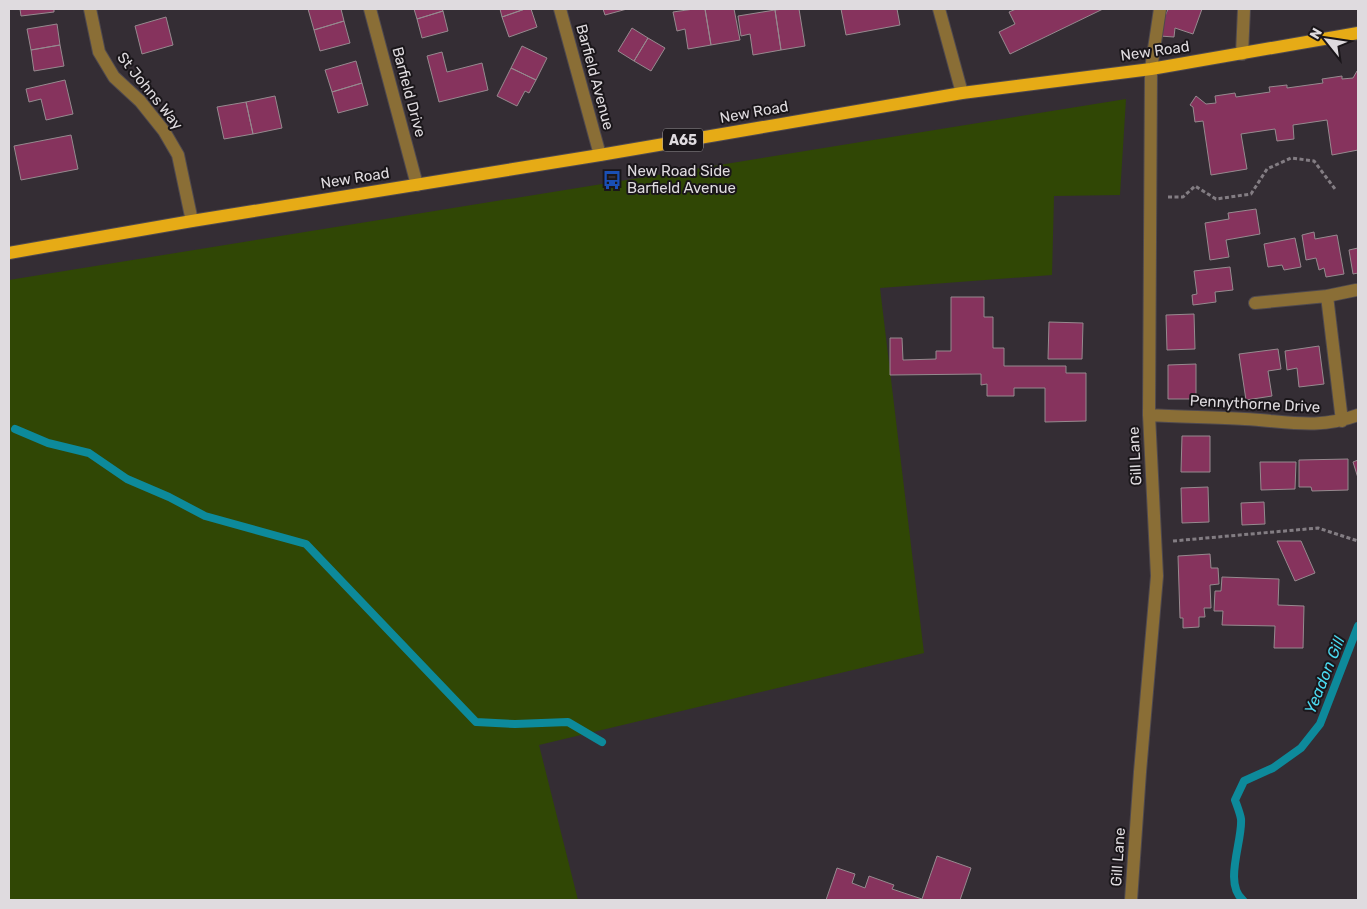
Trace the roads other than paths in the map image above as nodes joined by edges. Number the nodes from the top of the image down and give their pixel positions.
1 (90, 9) edge
2 (370, 9) edge
3 (560, 9) edge
4 (939, 9) edge
5 (1160, 9) edge
6 (1244, 9) edge
7 (1358, 34) edge
8 (1242, 54) junction
9 (1151, 69) junction
10 (962, 93) junction
11 (600, 155) junction
12 (417, 185) junction
13 (192, 221) junction
14 (9, 253) edge
15 (1356, 290) dead end
16 (1327, 296) junction
17 (1255, 303) dead end
18 (1358, 415) edge
19 (1149, 416) junction
20 (1342, 421) junction
21 (1131, 900) edge

1 - 13 street, St Johns Way
2 - 12 street, Barfield Drive
3 - 11 street, Barfield Avenue
4 - 10 street
5 - 9 street, Gill Lane
6 - 8 street
7 - 8 main road, New Road / A65
8 - 9 main road, New Road / A65
9 - 10 main road, New Road / A65
9 - 19 street, Gill Lane
10 - 11 main road, New Road / A65
11 - 12 main road, New Road / A65
12 - 13 main road, New Road / A65
13 - 14 main road, New Road / A65
15 - 16 street
16 - 17 street
16 - 20 street
18 - 20 street, Pennythorne Drive
19 - 20 street, Pennythorne Drive
19 - 21 street, Gill Lane

